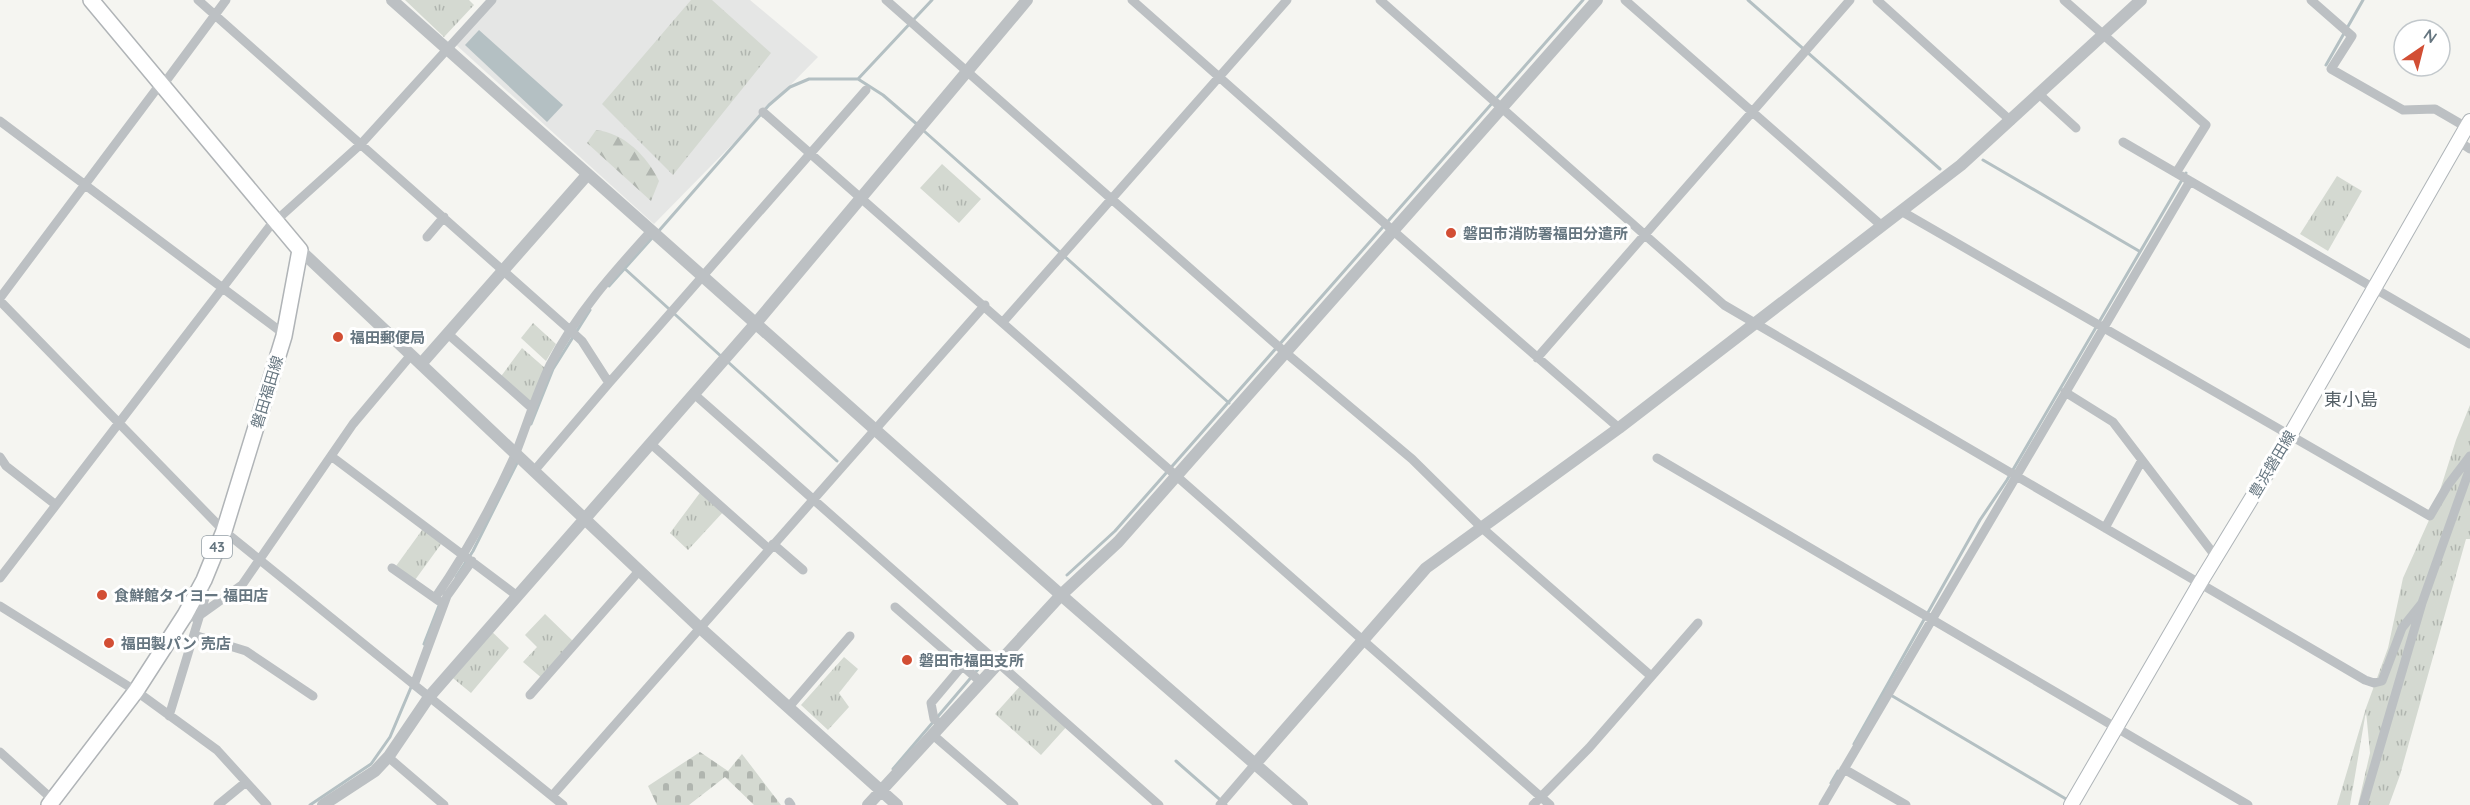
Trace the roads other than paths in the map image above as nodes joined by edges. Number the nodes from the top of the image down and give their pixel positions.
1 (91, 0) edge
2 (198, 0) edge
3 (226, 0) edge
4 (392, 0) edge
5 (492, 0) edge
6 (886, 0) edge
7 (1027, 0) edge
8 (1132, 0) edge
9 (1287, 0) edge
10 (1380, 0) edge
11 (1597, 0) edge
12 (1625, 0) edge
13 (1850, 0) edge
14 (1877, 0) edge
15 (2064, 0) edge
16 (2141, 0) edge
17 (2311, 0) edge
18 (215, 15) junction
19 (2104, 35) junction
20 (448, 50) junction
21 (967, 72) junction
22 (1219, 77) junction
23 (162, 84) junction
24 (866, 90) dead end
25 (2040, 94) junction
26 (1502, 108) junction
27 (1752, 111) junction
28 (763, 112) dead end
29 (0, 121) edge
30 (2011, 121) junction
31 (2468, 124) edge
32 (2076, 128) dead end
33 (2123, 141) dead end
34 (361, 144) junction
35 (2464, 145) edge
36 (812, 154) junction
37 (587, 175) junction
38 (2182, 176) junction
39 (85, 185) junction
40 (863, 198) junction
41 (1111, 199) junction
42 (1901, 211) junction
43 (444, 217) junction
44 (276, 220) junction
45 (1882, 226) junction
46 (1395, 230) junction
47 (651, 231) junction
48 (1644, 234) junction
49 (427, 237) dead end
50 (300, 250) junction
51 (504, 270) junction
52 (704, 276) junction
53 (223, 288) junction
54 (2372, 289) junction
55 (0, 299) edge
56 (985, 305) junction
57 (1003, 322) junction
58 (756, 323) junction
59 (1754, 323) junction
60 (2103, 328) junction
61 (570, 330) junction
62 (447, 333) junction
63 (285, 334) junction
64 (2470, 344) edge
65 (1286, 353) junction
66 (411, 355) junction
67 (1537, 358) junction
68 (421, 364) junction
69 (609, 383) junction
70 (2065, 392) junction
71 (694, 394) junction
72 (532, 408) junction
73 (118, 424) junction
74 (875, 428) junction
75 (1619, 428) junction
76 (2289, 437) junction
77 (651, 444) junction
78 (515, 453) junction
79 (331, 456) junction
80 (2470, 456) edge
81 (0, 457) edge
82 (1657, 458) dead end
83 (2142, 460) junction
84 (2470, 468) edge
85 (534, 471) junction
86 (1177, 475) junction
87 (2015, 476) junction
88 (813, 499) junction
89 (56, 504) junction
90 (585, 520) junction
91 (1481, 527) junction
92 (2105, 528) junction
93 (224, 531) junction
94 (771, 546) junction
95 (2216, 556) junction
96 (469, 558) junction
97 (260, 561) junction
98 (392, 568) dead end
99 (803, 570) dead end
100 (639, 571) junction
101 (0, 578) edge
102 (204, 580) junction
103 (2200, 583) junction
104 (516, 595) junction
105 (1061, 595) junction
106 (435, 598) junction
107 (2422, 603) junction
108 (444, 604) junction
109 (0, 606) edge
110 (895, 607) dead end
111 (200, 615) junction
112 (183, 619) junction
113 (1931, 620) junction
114 (1698, 623) dead end
115 (698, 626) junction
116 (194, 635) junction
117 (850, 636) dead end
118 (1363, 640) junction
119 (999, 662) junction
120 (963, 665) junction
121 (1651, 676) junction
122 (977, 677) junction
123 (414, 685) junction
124 (136, 691) junction
125 (530, 695) dead end
126 (313, 696) dead end
127 (429, 697) junction
128 (788, 708) junction
129 (170, 716) junction
130 (936, 726) junction
131 (2116, 729) junction
132 (0, 752) edge
133 (388, 757) junction
134 (1256, 764) junction
135 (1844, 769) junction
136 (246, 782) junction
137 (880, 791) junction
138 (552, 796) junction
139 (1541, 797) junction
140 (51, 803) edge
141 (218, 805) edge
142 (267, 805) edge
143 (323, 805) edge
144 (444, 805) edge
145 (563, 805) edge
146 (868, 805) edge
147 (897, 805) edge
148 (1014, 805) edge
149 (1160, 805) edge
150 (1220, 805) edge
151 (1302, 805) edge
152 (1533, 805) edge
153 (1550, 805) edge
154 (1823, 805) edge
155 (1906, 805) edge
156 (2071, 805) edge
157 (2248, 805) edge
158 (2363, 805) edge

1 - 23 main road
2 - 18 street
3 - 18 street
4 - 20 street
5 - 20 street
6 - 21 street
7 - 21 street
8 - 22 street
9 - 22 street
10 - 26 street
11 - 26 street
12 - 27 street
13 - 27 street
14 - 30 street
15 - 19 street
16 - 19 street
17 - 31 street
18 - 23 street
18 - 34 street
19 - 25 street
19 - 38 street
20 - 34 street
20 - 37 street
21 - 40 street
21 - 41 street
22 - 41 street
22 - 46 street
23 - 39 street
23 - 44 main road
24 - 36 street
25 - 30 street
25 - 32 street
26 - 46 street
26 - 48 street
27 - 45 street
27 - 48 street
28 - 36 street
29 - 39 street
30 - 42 street
31 - 35 main road, 豊浜磐田線
33 - 38 street
34 - 43 street
34 - 44 street
35 - 54 main road, 豊浜磐田線
36 - 40 street
36 - 52 street
37 - 47 street
37 - 51 street
38 - 54 street
38 - 60 street
39 - 53 street
39 - 55 street
40 - 56 street
40 - 58 street
41 - 57 street
41 - 65 street
42 - 45 street
42 - 60 street
43 - 49 street
43 - 51 street
44 - 50 main road
44 - 53 street
45 - 59 street
46 - 65 street
46 - 67 street
47 - 52 street
47 - 61 street
48 - 59 street
48 - 67 street
50 - 63 main road, 磐田福田線 / 43
50 - 66 street
51 - 61 street
51 - 62 street
52 - 58 street
52 - 69 street
53 - 63 street
53 - 73 street
54 - 64 street
54 - 76 main road, 豊浜磐田線
55 - 73 street
56 - 57 street
56 - 74 street
57 - 86 street
58 - 71 street
58 - 74 street
59 - 75 street
59 - 87 street
60 - 70 street
60 - 76 street
61 - 69 street
61 - 72 street
62 - 68 street
62 - 72 street
63 - 93 main road, 磐田福田線 / 43
65 - 86 street
65 - 91 street
66 - 68 street
66 - 79 street
67 - 75 street
68 - 78 street
69 - 85 street
70 - 83 street
70 - 87 street
71 - 77 street
71 - 88 street
72 - 78 street
73 - 89 street
73 - 93 street
74 - 88 street
74 - 105 street
75 - 91 street
76 - 80 street
76 - 95 main road, 豊浜磐田線
77 - 90 street
77 - 94 street
78 - 85 street
78 - 96 street
79 - 96 street
79 - 97 street
81 - 89 street
82 - 113 street
83 - 92 street
83 - 95 street
84 - 107 street
85 - 90 street
86 - 105 street
86 - 118 street
87 - 92 street
87 - 113 street
88 - 94 street
88 - 119 street
89 - 101 street
90 - 100 street
90 - 104 street
91 - 118 street
91 - 121 street
92 - 103 street
93 - 97 street
93 - 102 main road, 磐田福田線 / 43
94 - 99 street
94 - 115 street
95 - 103 main road, 豊浜磐田線
96 - 104 street
96 - 106 street
96 - 108 street
97 - 111 street
97 - 123 street
98 - 106 street
100 - 115 street
100 - 125 street
102 - 111 street
102 - 112 main road, 磐田福田線 / 43
103 - 107 street
103 - 131 main road, 豊浜磐田線
104 - 127 street
105 - 119 street
105 - 134 street
106 - 108 street
107 - 158 street
108 - 123 street
109 - 124 street
110 - 120 street
111 - 112 street
111 - 116 street
112 - 124 main road, 磐田福田線 / 43
113 - 131 street
113 - 135 street
114 - 121 street
115 - 128 street
115 - 138 street
116 - 126 street
116 - 129 street
117 - 128 street
118 - 134 street
118 - 139 street
119 - 122 street
119 - 149 street
120 - 122 street
120 - 130 street
121 - 139 street
122 - 130 street
123 - 127 street
124 - 129 street
124 - 140 main road, 磐田福田線 / 43
127 - 133 street
127 - 138 street
128 - 137 street
129 - 136 street
130 - 137 street
130 - 148 street
131 - 156 main road, 豊浜磐田線
131 - 157 street
132 - 140 street
133 - 143 street
133 - 144 street
134 - 150 street
134 - 151 street
135 - 154 street
135 - 155 street
136 - 141 street
136 - 142 street
137 - 146 street
137 - 147 street
138 - 145 street
139 - 152 street
139 - 153 street

